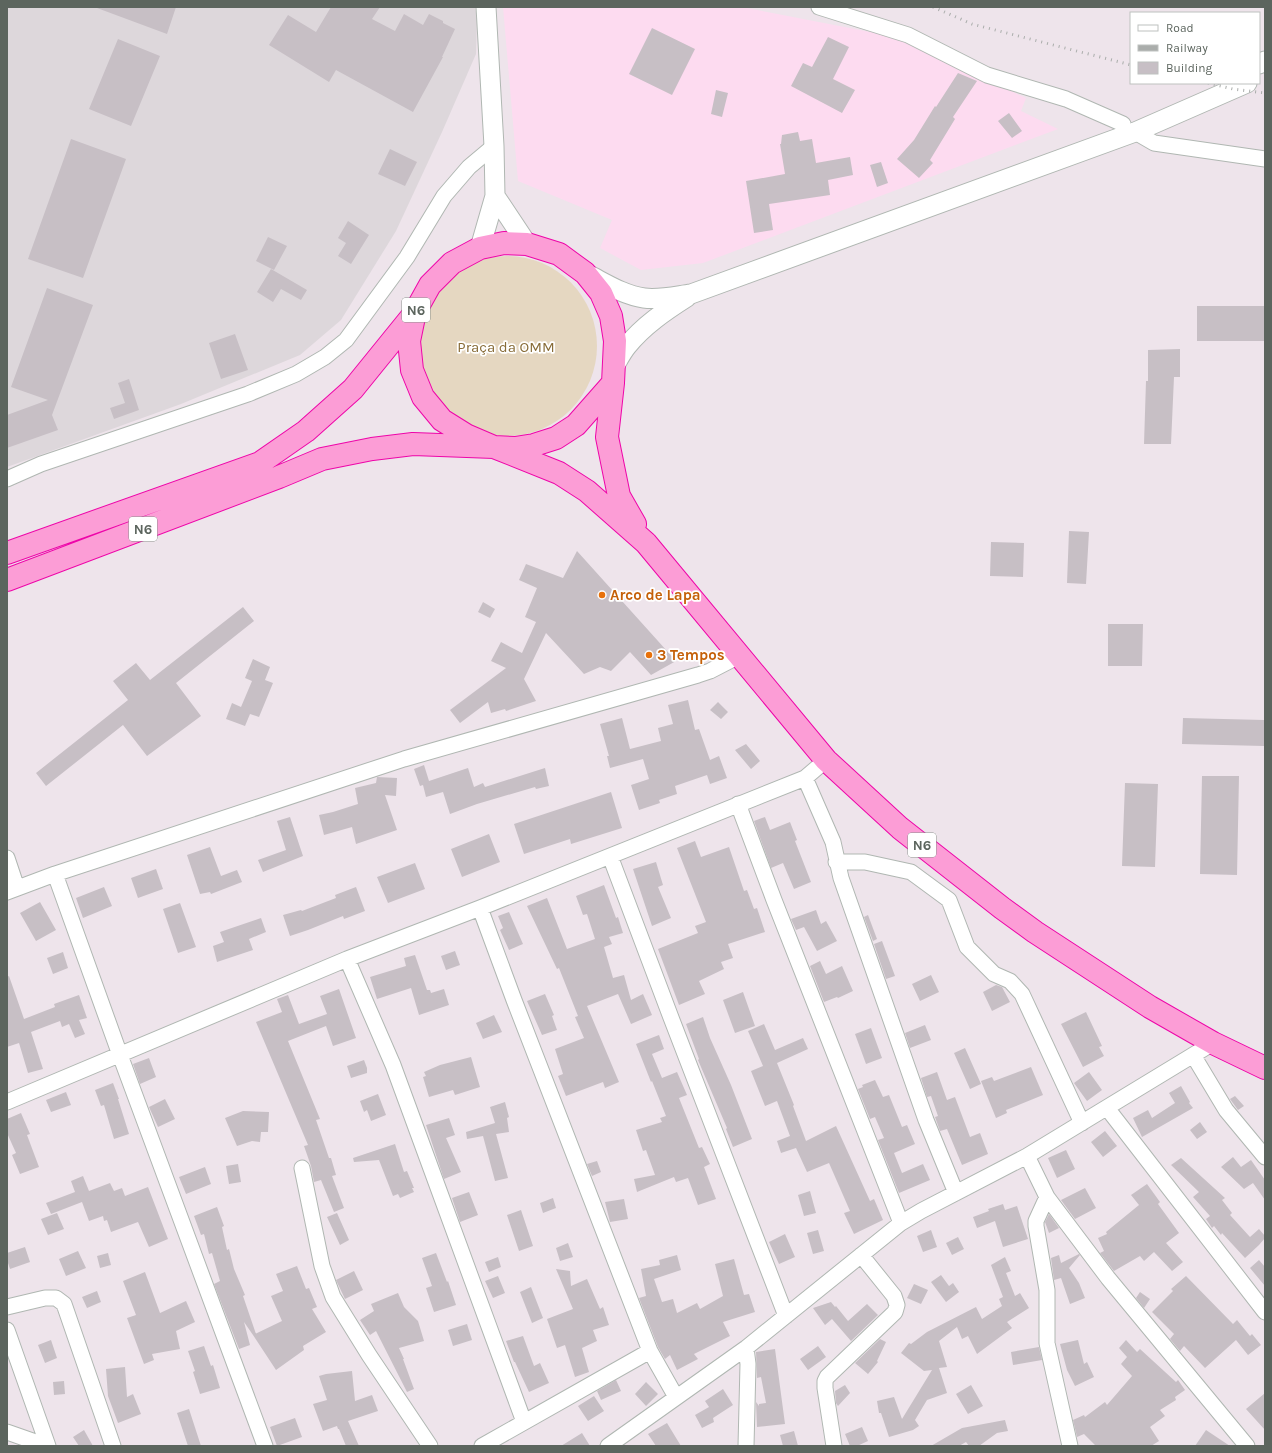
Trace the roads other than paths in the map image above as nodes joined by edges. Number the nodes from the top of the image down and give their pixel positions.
1 (486, 7) edge
2 (819, 7) edge
3 (1213, 84) edge
4 (1244, 84) edge
5 (1129, 128) junction
6 (494, 146) junction
7 (1265, 159) edge
8 (495, 196) junction
9 (527, 244) junction
10 (480, 248) junction
11 (585, 273) junction
12 (691, 294) junction
13 (415, 312) junction
14 (614, 375) junction
15 (494, 447) junction
16 (7, 479) edge
17 (646, 543) junction
18 (7, 553) edge
19 (7, 580) edge
20 (739, 656) junction
21 (826, 760) junction
22 (805, 778) junction
23 (738, 804) junction
24 (610, 856) junction
25 (7, 858) edge
26 (836, 862) junction
27 (56, 874) junction
28 (12, 890) edge
29 (480, 908) junction
30 (347, 959) junction
31 (1213, 1043) junction
32 (120, 1055) junction
33 (1193, 1055) junction
34 (1265, 1068) edge
35 (7, 1102) edge
36 (1106, 1108) junction
37 (1082, 1123) junction
38 (1028, 1156) junction
39 (1265, 1157) edge
40 (302, 1168) dead end
41 (956, 1194) junction
42 (1047, 1197) junction
43 (901, 1223) junction
44 (861, 1255) junction
45 (7, 1308) edge
46 (1265, 1312) edge
47 (786, 1316) junction
48 (7, 1330) edge
49 (746, 1348) junction
50 (650, 1351) junction
51 (676, 1397) junction
52 (524, 1422) junction
53 (7, 1432) edge
54 (111, 1445) edge
55 (48, 1446) edge
56 (265, 1446) edge
57 (430, 1446) edge
58 (482, 1446) edge
59 (608, 1446) edge
60 (746, 1446) edge
61 (834, 1446) edge
62 (1070, 1446) edge
63 (1247, 1446) edge

1 - 6 street
2 - 5 street
3 - 5 street
4 - 5 street
5 - 7 street
5 - 12 street
6 - 8 street
6 - 16 street
8 - 9 street
8 - 10 street
9 - 10 highway, N6
9 - 11 highway, N6
10 - 13 highway, N6
11 - 12 street
11 - 14 highway, N6
12 - 14 street
13 - 15 highway, N6
13 - 18 highway, N6
14 - 15 highway, N6
14 - 17 highway, N6
15 - 17 highway, N6
15 - 19 highway, N6
17 - 20 highway, N6
20 - 21 highway, N6
20 - 27 street
21 - 22 street
21 - 31 highway, N6
22 - 23 street
22 - 26 street
23 - 24 street
23 - 43 street
24 - 29 street
24 - 47 street
25 - 28 street
26 - 37 street
26 - 41 street
27 - 28 street
27 - 32 street
29 - 30 street
29 - 50 street
30 - 32 street
30 - 52 street
31 - 33 street
31 - 34 highway, N6
32 - 35 street
32 - 56 street
33 - 36 street
33 - 39 street
36 - 37 street
36 - 46 street
37 - 38 street
38 - 41 street
38 - 42 street
40 - 57 street
41 - 43 street
42 - 62 street
42 - 63 street
43 - 44 street
44 - 47 street
44 - 61 street
45 - 54 street
47 - 49 street
48 - 55 street
49 - 51 street
49 - 60 street
50 - 51 street
50 - 52 street
51 - 59 street
52 - 58 street
53 - 55 street

